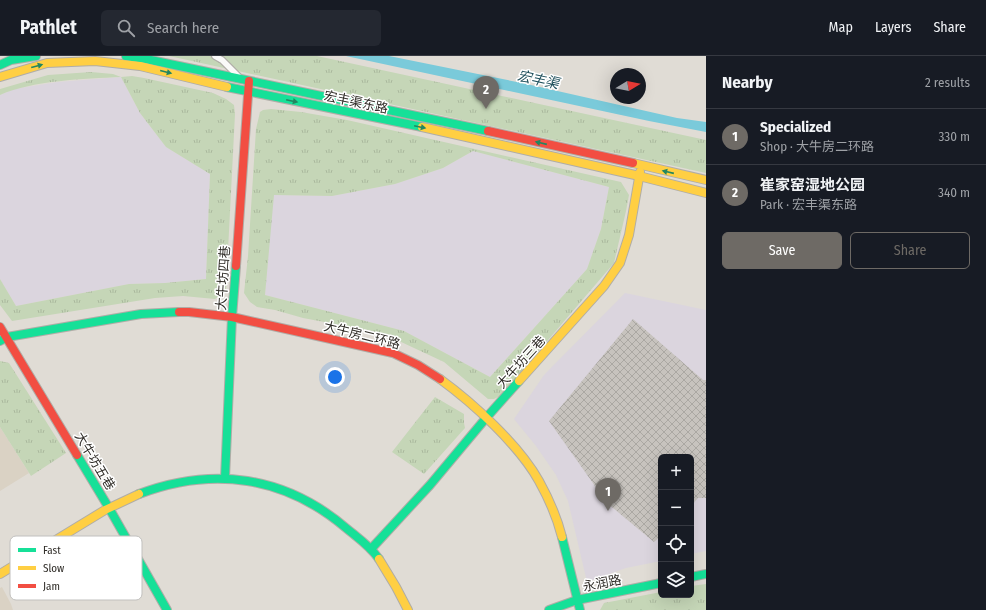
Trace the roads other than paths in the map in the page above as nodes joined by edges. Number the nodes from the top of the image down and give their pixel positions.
1 (36, 56) edge
2 (126, 56) edge
3 (215, 56) edge
4 (0, 65) edge
5 (0, 77) edge
6 (245, 80) junction
7 (248, 92) junction
8 (642, 165) junction
9 (639, 176) junction
10 (706, 180) edge
11 (706, 193) edge
12 (232, 317) junction
13 (0, 327) edge
14 (3, 339) edge
15 (486, 418) junction
16 (225, 478) junction
17 (109, 508) junction
18 (63, 536) edge
19 (125, 536) edge
20 (371, 550) junction
21 (142, 567) edge
22 (10, 568) edge
23 (0, 574) edge
24 (706, 574) edge
25 (694, 576) edge
26 (658, 584) edge
27 (577, 600) junction
28 (166, 610) edge
29 (408, 610) edge
30 (549, 610) edge
31 (580, 610) edge

1 - 4 street
2 - 6 street, 宏丰渠东路
3 - 6 street
5 -> 7 street, 宏丰渠东路
6 - 7 street, 大牛坊四巷
8 -> 6 street, 宏丰渠东路
7 -> 9 street, 宏丰渠东路
7 - 12 street, 大牛坊四巷
8 - 9 street, 大牛坊三巷
10 -> 8 street, 宏丰渠东路
9 - 11 street, 宏丰渠东路
9 - 15 street, 大牛坊三巷
12 - 14 street, 大牛房二环路
12 - 15 street, 大牛房二环路
12 - 16 street, 大牛坊四巷
13 - 14 street, 大牛坊五巷
14 - 17 street, 大牛坊五巷
15 - 20 street, 大牛坊三巷
15 - 27 street, 大牛房二环路
16 - 17 street
16 - 20 street
17 - 18 street
17 - 19 street, 大牛坊五巷
20 - 29 street
21 - 28 street, 大牛坊五巷
22 - 23 street
24 - 25 street
26 - 27 street, 永润路
27 - 30 street, 永润路
27 - 31 street, 大牛房二环路

